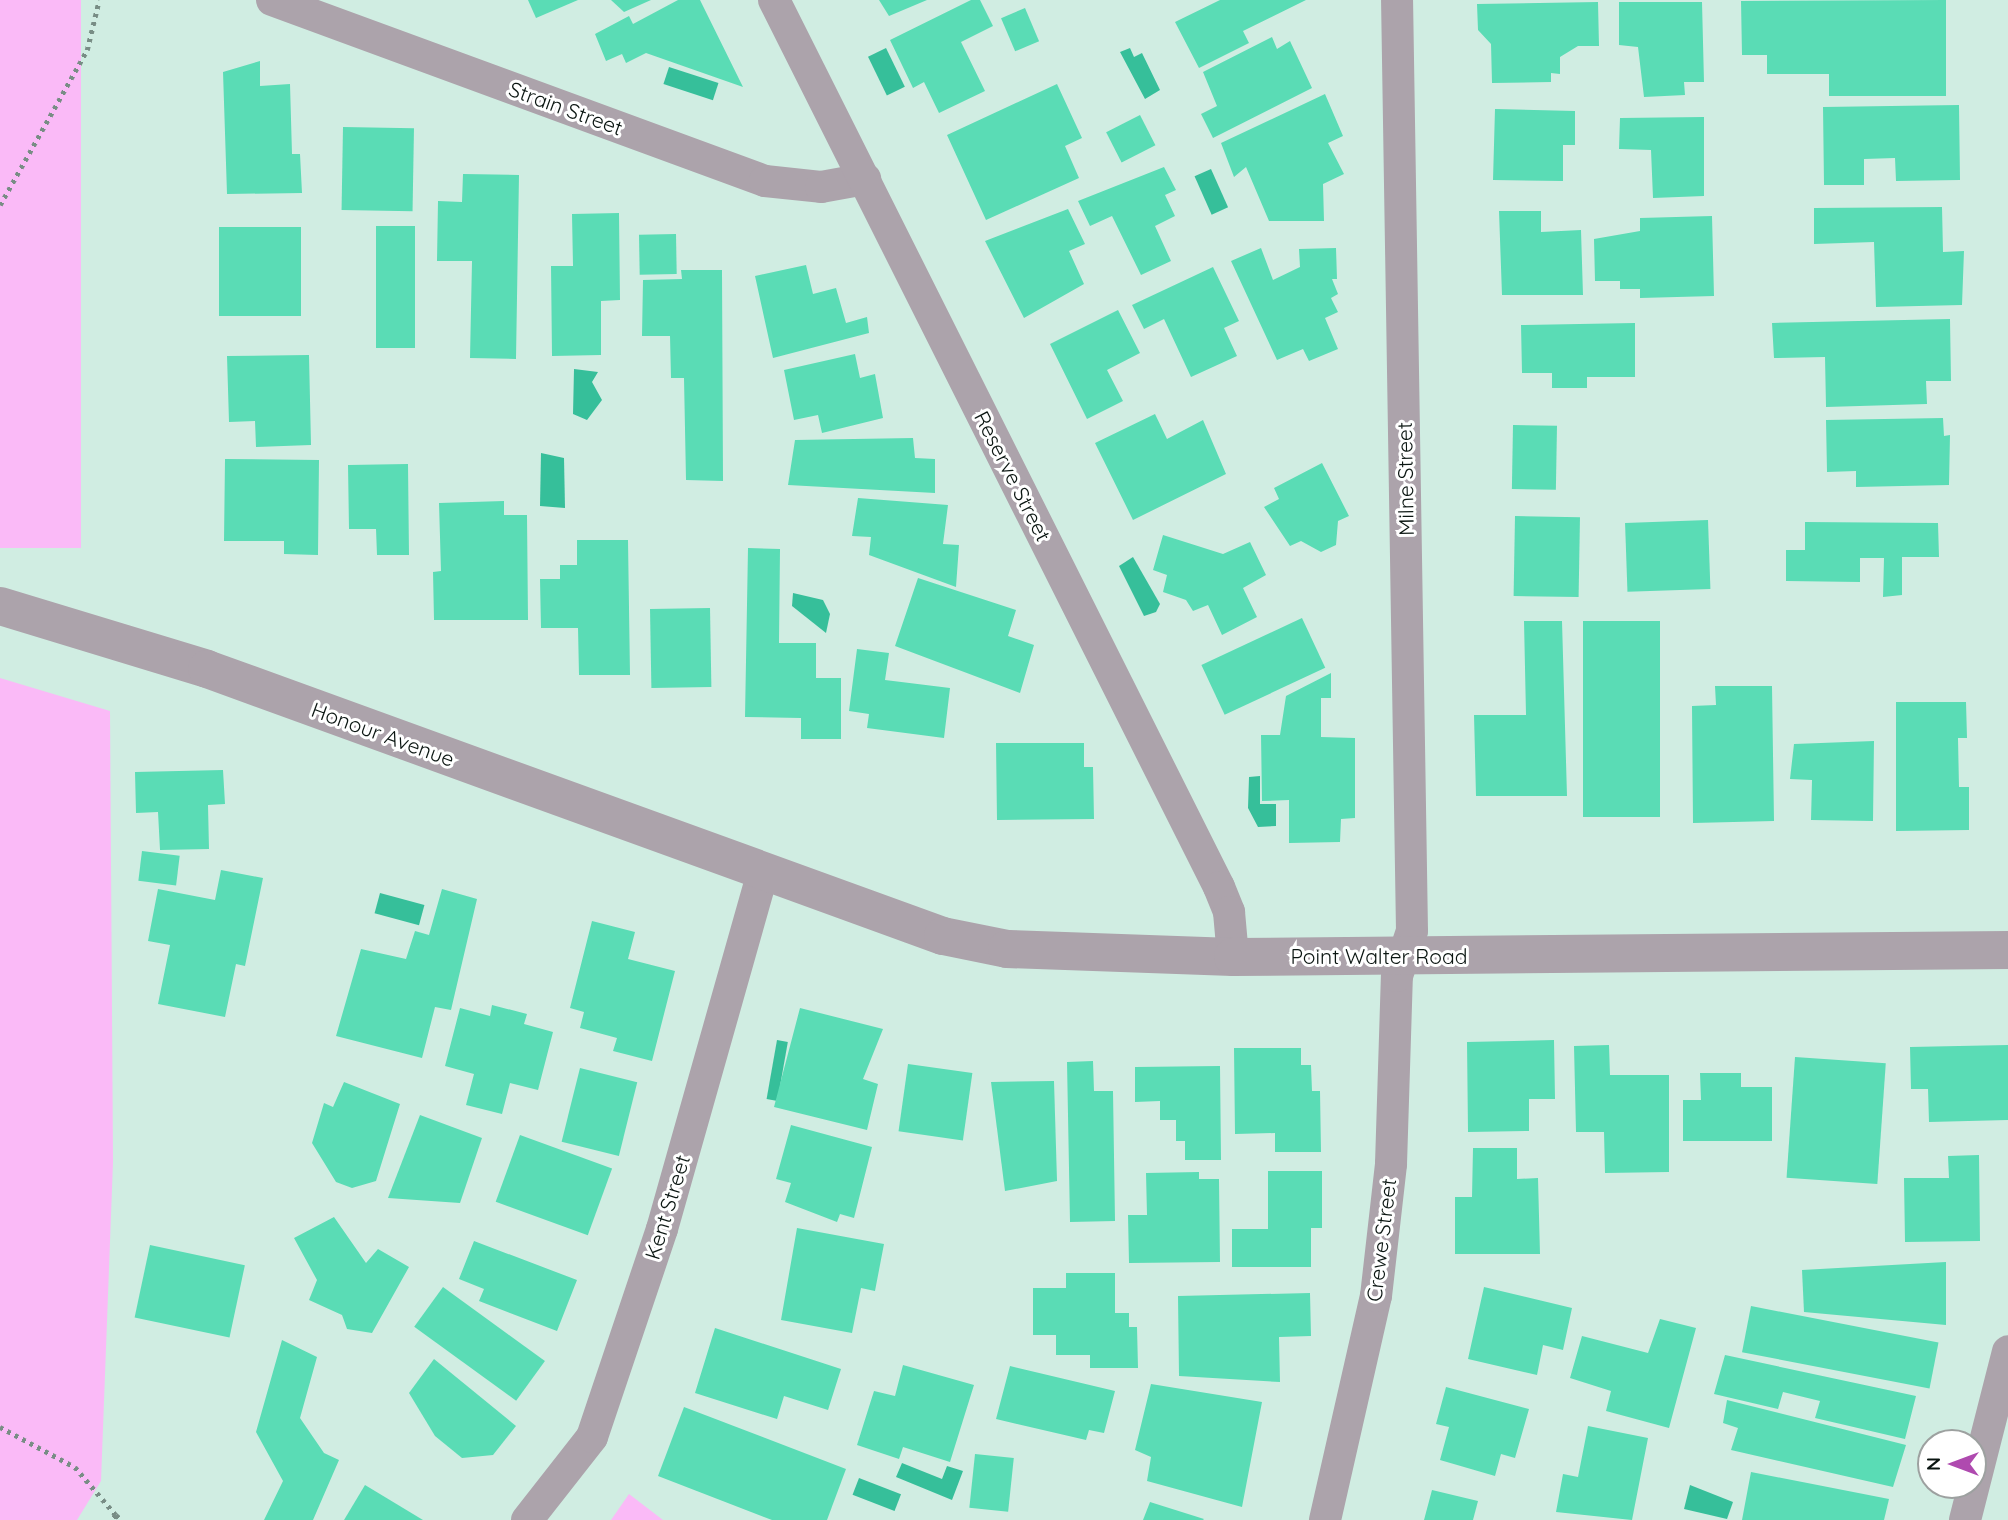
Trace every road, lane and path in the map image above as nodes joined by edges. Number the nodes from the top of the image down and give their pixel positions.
1 (99, 0) edge
2 (272, 0) edge
3 (774, 0) edge
4 (1397, 0) edge
5 (865, 179) junction
6 (0, 205) edge
7 (0, 606) edge
8 (763, 873) junction
9 (2008, 950) edge
10 (1233, 957) junction
11 (1403, 957) junction
12 (2008, 1351) edge
13 (0, 1427) edge
14 (114, 1517) edge
15 (122, 1520) edge
16 (527, 1520) edge
17 (1325, 1520) edge
18 (1965, 1520) edge

1 - 6 path
2 - 5 street, Strain Street
3 - 5 street, Reserve Street
4 - 11 street, Milne Street
5 - 10 street, Reserve Street
7 - 8 street, Honour Avenue
8 - 10 street, Point Walter Road
8 - 16 street, Kent Street
9 - 11 street, Point Walter Road
10 - 11 street, Point Walter Road
11 - 17 street, Crewe Street
12 - 18 street
13 - 14 path
14 - 15 path

